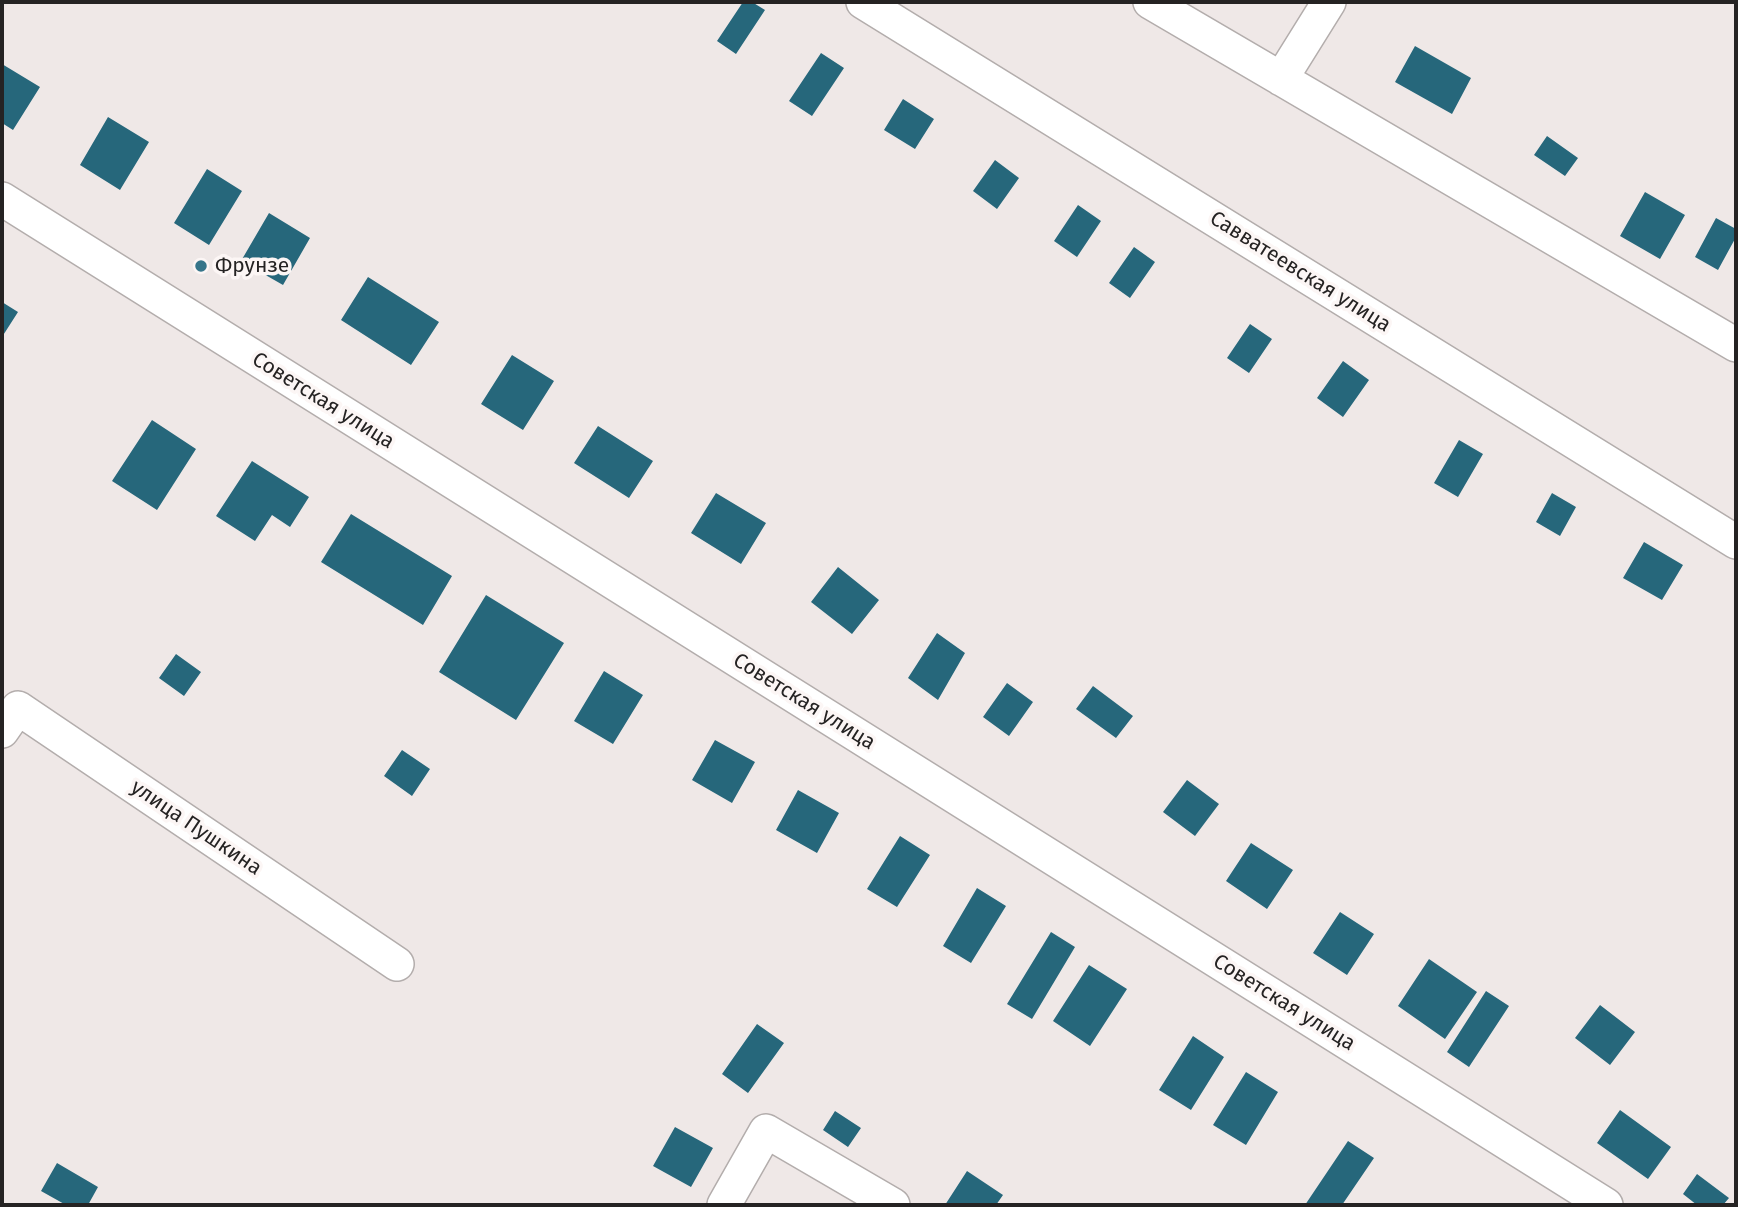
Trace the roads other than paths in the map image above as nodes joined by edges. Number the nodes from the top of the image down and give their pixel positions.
1 (863, 2) edge
2 (1150, 2) edge
3 (1329, 2) edge
4 (1281, 79) junction
5 (2, 199) edge
6 (1736, 345) edge
7 (1736, 542) edge
8 (2, 731) edge
9 (397, 964) dead end
10 (724, 1205) edge
11 (892, 1205) edge
12 (1606, 1205) edge

1 - 7 street, Савватеевская улица
2 - 4 street
3 - 4 street
4 - 6 street
5 - 12 street, Советская улица
8 - 9 street, улица Пушкина
10 - 11 street

